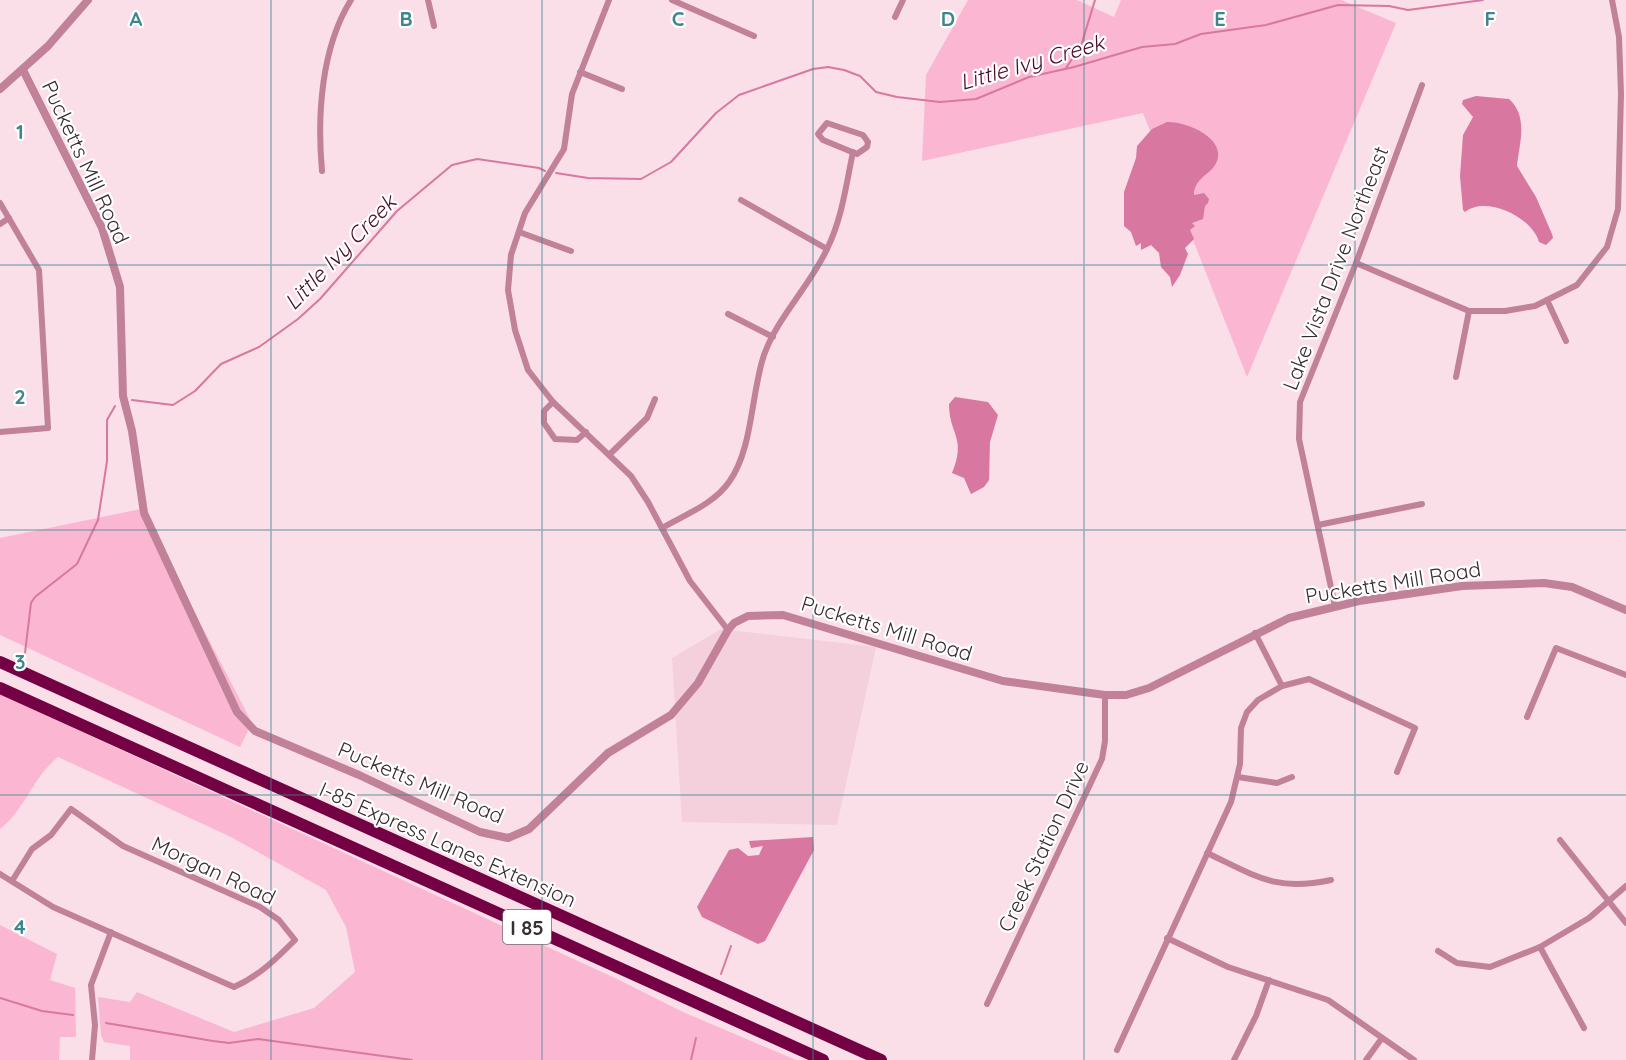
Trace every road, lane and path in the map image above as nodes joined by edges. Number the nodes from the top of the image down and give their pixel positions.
1 (88, 0) edge
2 (351, 0) edge
3 (428, 0) edge
4 (609, 0) edge
5 (672, 0) edge
6 (903, 0) edge
7 (1612, 0) edge
8 (895, 17) dead end
9 (434, 26) dead end
10 (754, 36) dead end
11 (23, 70) junction
12 (580, 72) junction
13 (1422, 85) dead end
14 (0, 89) edge
15 (622, 89) dead end
16 (853, 152) junction
17 (1617, 165) junction
18 (1626, 165) edge
19 (322, 171) dead end
20 (741, 200) dead end
21 (0, 203) edge
22 (9, 218) junction
23 (0, 224) edge
24 (519, 232) junction
25 (827, 249) junction
26 (571, 251) dead end
27 (1356, 263) junction
28 (1547, 300) junction
29 (1469, 310) junction
30 (728, 314) dead end
31 (773, 337) junction
32 (1566, 341) dead end
33 (1456, 377) dead end
34 (655, 399) dead end
35 (553, 402) junction
36 (0, 432) edge
37 (586, 432) junction
38 (610, 454) junction
39 (1422, 504) dead end
40 (1318, 525) junction
41 (662, 528) junction
42 (1335, 606) junction
43 (1626, 610) edge
44 (728, 630) junction
45 (1255, 633) junction
46 (0, 662) edge
47 (1626, 675) edge
48 (1282, 686) junction
49 (0, 688) edge
50 (1105, 695) junction
51 (1527, 717) dead end
52 (1397, 772) dead end
53 (1238, 777) junction
54 (1292, 777) dead end
55 (1560, 840) dead end
56 (1207, 853) junction
57 (0, 874) edge
58 (1331, 880) dead end
59 (12, 881) junction
60 (1626, 886) edge
61 (1610, 902) junction
62 (1626, 923) edge
63 (111, 932) junction
64 (1167, 938) junction
65 (1540, 946) junction
66 (1438, 951) dead end
67 (1269, 980) junction
68 (987, 1004) dead end
69 (1584, 1028) dead end
70 (1382, 1038) junction
71 (1117, 1050) dead end
72 (92, 1060) edge
73 (823, 1060) edge
74 (881, 1060) edge
75 (1234, 1060) edge
76 (1366, 1060) edge
77 (1414, 1060) edge

1 - 11 street
2 - 19 street
3 - 9 street
4 - 12 street
5 - 10 street
6 - 8 street
7 - 17 street
11 - 14 street
11 - 44 street, Pucketts Mill Road
12 - 15 street
12 - 24 street
13 - 27 street, Lake Vista Drive Northeast
16 - 16 street
16 - 25 street
17 - 18 street
17 - 28 street
20 - 25 street
21 - 22 street
22 - 23 street
22 - 36 street
24 - 26 street
24 - 35 street
25 - 31 street
27 - 29 street
27 - 40 street, Lake Vista Drive Northeast
28 - 29 street
28 - 32 street
29 - 33 street
30 - 31 street
31 - 41 street
34 - 38 street
35 - 37 street
35 - 37 street
37 - 38 street
38 - 41 street
39 - 40 street
40 - 42 street, Lake Vista Drive Northeast
41 - 44 street
42 - 43 street, Pucketts Mill Road
42 - 45 street, Pucketts Mill Road
44 - 50 street, Pucketts Mill Road
45 - 48 street
45 - 50 street, Pucketts Mill Road
46 - 74 highway, I-85 Express Lanes Extension / I 85
47 - 51 street
48 - 52 street
48 - 53 street
49 - 73 highway, I-85 Express Lanes Extension / I 85
50 - 68 street, Creek Station Drive
53 - 54 street
53 - 56 street
55 - 61 street
56 - 58 street
56 - 64 street
57 - 59 street, Morgan Road
59 - 63 street, Morgan Road
59 - 63 street, Morgan Road
60 - 61 street
61 - 62 street
61 - 65 street
63 - 72 street
64 - 67 street
64 - 71 street
65 - 66 street
65 - 69 street
67 - 70 street
67 - 75 street
70 - 76 street
70 - 77 street

